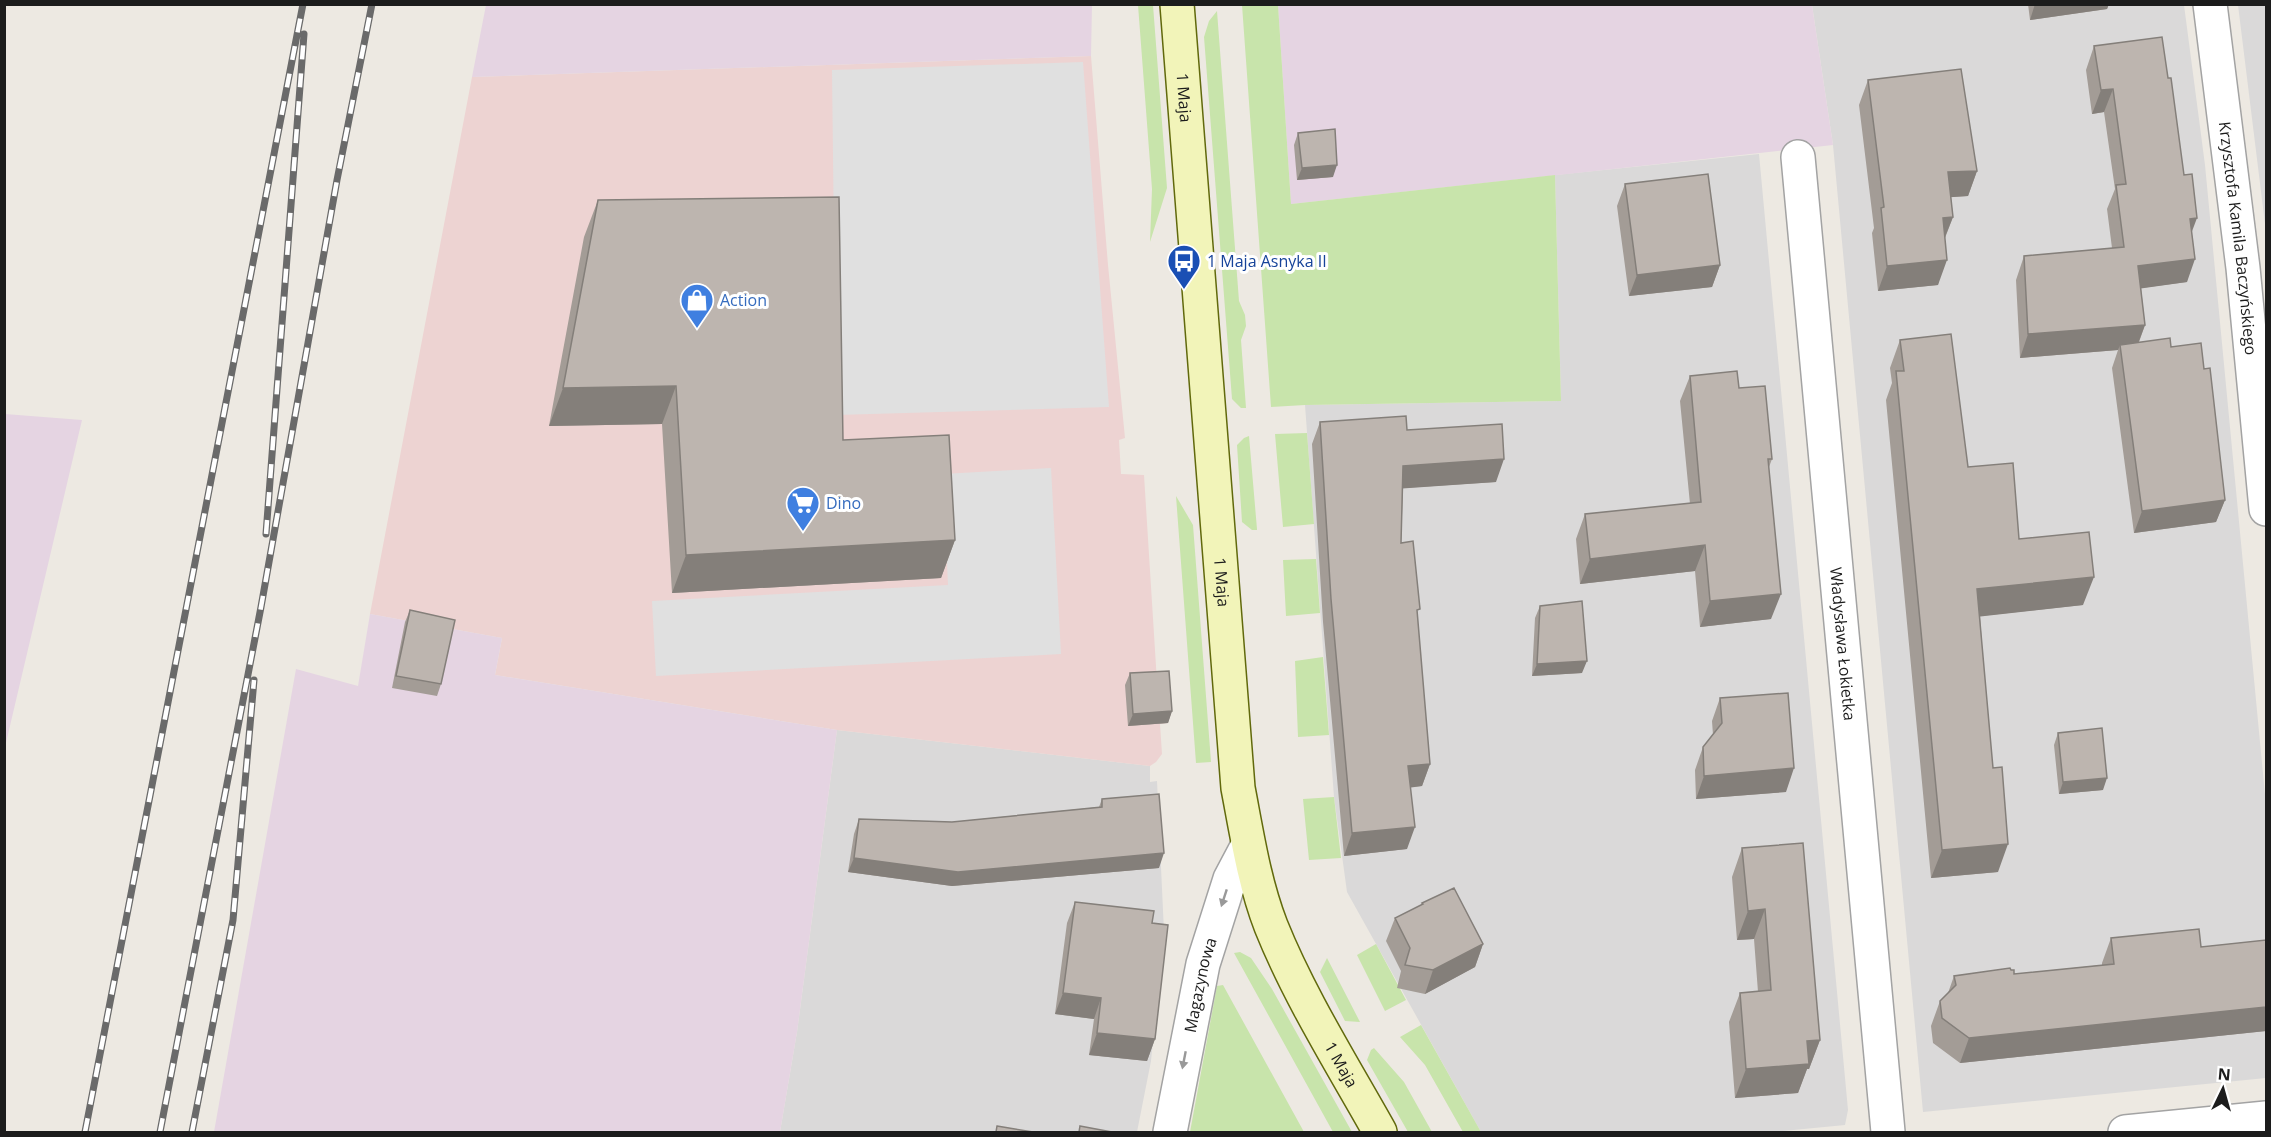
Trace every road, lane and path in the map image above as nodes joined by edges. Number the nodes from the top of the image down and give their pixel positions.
1 (1177, 4) edge
2 (2210, 4) edge
3 (1798, 157) dead end
4 (2255, 267) edge
5 (2266, 508) edge
6 (1248, 845) junction
7 (2266, 1118) edge
8 (1170, 1132) edge
9 (1380, 1132) edge
10 (1888, 1132) edge
11 (2126, 1132) edge

1 - 6 street, 1 Maja
2 - 4 street, Krzysztofa Kamila Baczyńskiego
3 - 10 street, Władysława Łokietka
4 - 5 street, Krzysztofa Kamila Baczyńskiego
6 -> 8 street, Magazynowa
6 - 9 street, 1 Maja
7 - 11 street

